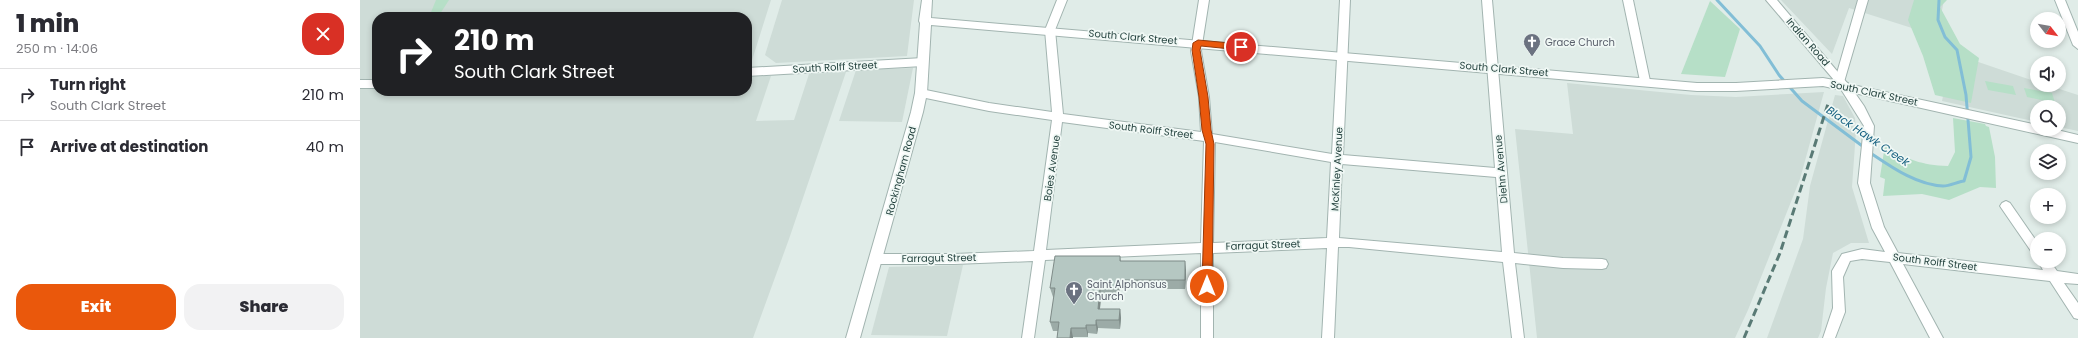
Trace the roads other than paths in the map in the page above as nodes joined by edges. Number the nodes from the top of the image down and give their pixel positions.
1 (927, 0) edge
2 (1062, 0) edge
3 (1204, 0) edge
4 (1345, 0) edge
5 (1487, 0) edge
6 (1628, 0) edge
7 (1771, 0) edge
8 (1863, 0) edge
9 (2060, 0) edge
10 (924, 21) junction
11 (1050, 30) junction
12 (2077, 41) edge
13 (1198, 43) junction
14 (1343, 56) junction
15 (923, 62) junction
16 (1493, 69) junction
17 (752, 72) edge
18 (1645, 81) junction
19 (1842, 83) junction
20 (360, 84) edge
21 (372, 84) edge
22 (920, 93) junction
23 (1058, 117) junction
24 (1208, 137) junction
25 (2078, 139) edge
26 (1338, 159) junction
27 (1501, 173) junction
28 (2006, 206) dead end
29 (2030, 241) edge
30 (1333, 243) junction
31 (1207, 247) junction
32 (1040, 254) junction
33 (1508, 257) junction
34 (1892, 257) junction
35 (876, 259) junction
36 (1602, 264) dead end
37 (2049, 268) edge
38 (2054, 276) junction
39 (2078, 279) edge
40 (2078, 314) edge
41 (854, 338) edge
42 (1028, 338) edge
43 (1207, 338) edge
44 (1328, 338) edge
45 (1518, 338) edge
46 (1829, 338) edge
47 (1937, 338) edge

1 - 10 street, Rockingham Road
2 - 11 street, Boies Avenue
3 - 13 street
4 - 14 street, McKinley Avenue
5 - 16 street, Diehn Avenue
6 - 18 street
7 - 19 street, Indian Road
8 - 19 street
9 - 12 street
10 - 11 street, South Clark Street
10 - 15 street, Rockingham Road
11 - 13 street, South Clark Street
11 - 23 street, Boies Avenue
13 - 14 street, South Clark Street
13 - 24 street
14 - 16 street, South Clark Street
14 - 26 street, McKinley Avenue
15 - 17 street, South Rolff Street
15 - 22 street, Rockingham Road
16 - 18 street, South Clark Street
16 - 27 street, Diehn Avenue
18 - 19 street, South Clark Street
19 - 25 street, South Clark Street
19 - 34 street
20 - 21 street
22 - 23 street, South Rolff Street
22 - 35 street, Rockingham Road
23 - 24 street, South Rolff Street
23 - 32 street, Boies Avenue
24 - 26 street, South Rolff Street
24 - 31 street
26 - 27 street, South Rolff Street
26 - 30 street, McKinley Avenue
27 - 33 street, Diehn Avenue
28 - 29 street
30 - 31 street, Farragut Street
30 - 33 street, Farragut Street
30 - 44 street, McKinley Avenue
31 - 32 street, Farragut Street
31 - 43 street
32 - 35 street, Farragut Street
32 - 42 street, Boies Avenue
33 - 36 street, Farragut Street
33 - 45 street, Diehn Avenue
34 - 38 street, South Rolff Street
34 - 46 street, South Rolff Street
34 - 47 street
35 - 41 street, Rockingham Road
37 - 38 street
38 - 39 street, South Rolff Street
38 - 40 street

